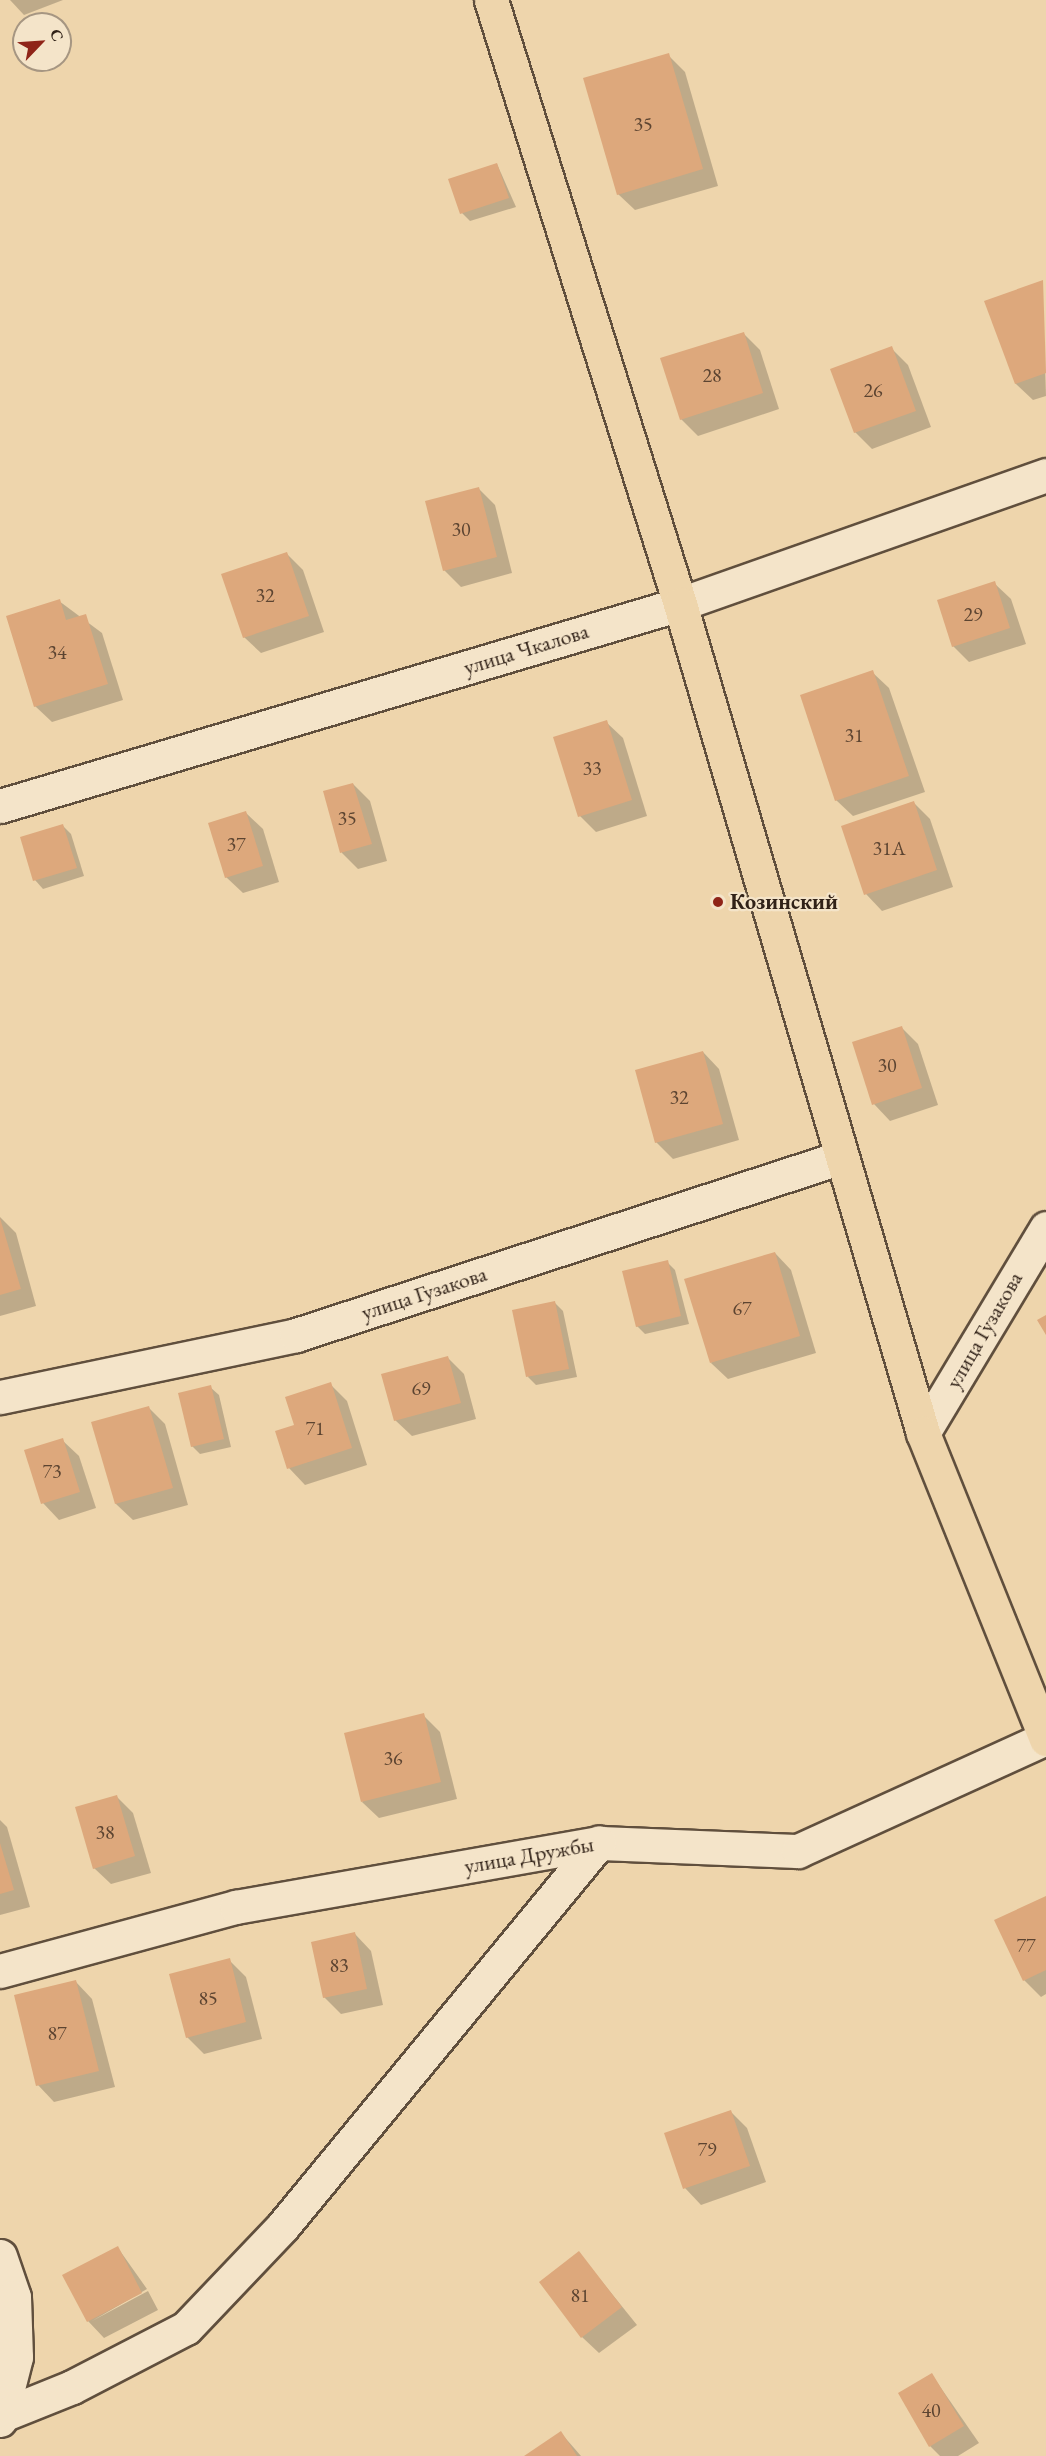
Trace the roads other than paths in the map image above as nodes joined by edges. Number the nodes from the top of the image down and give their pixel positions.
1 (491, 0) edge
2 (1046, 475) edge
3 (680, 604) junction
4 (0, 806) edge
5 (839, 1158) junction
6 (1046, 1228) edge
7 (0, 1397) edge
8 (923, 1433) junction
9 (1046, 1738) edge
10 (599, 1842) junction
11 (0, 1971) edge
12 (0, 2256) edge
13 (2, 2417) edge

1 - 3 main road
2 - 3 street, улица Чкалова
3 - 4 street, улица Чкалова
3 - 5 main road
5 - 7 street, улица Гузакова
5 - 8 main road
6 - 8 street, улица Гузакова
8 - 9 main road
9 - 10 street, улица Дружбы
10 - 11 street, улица Дружбы
10 - 13 street
12 - 13 street

